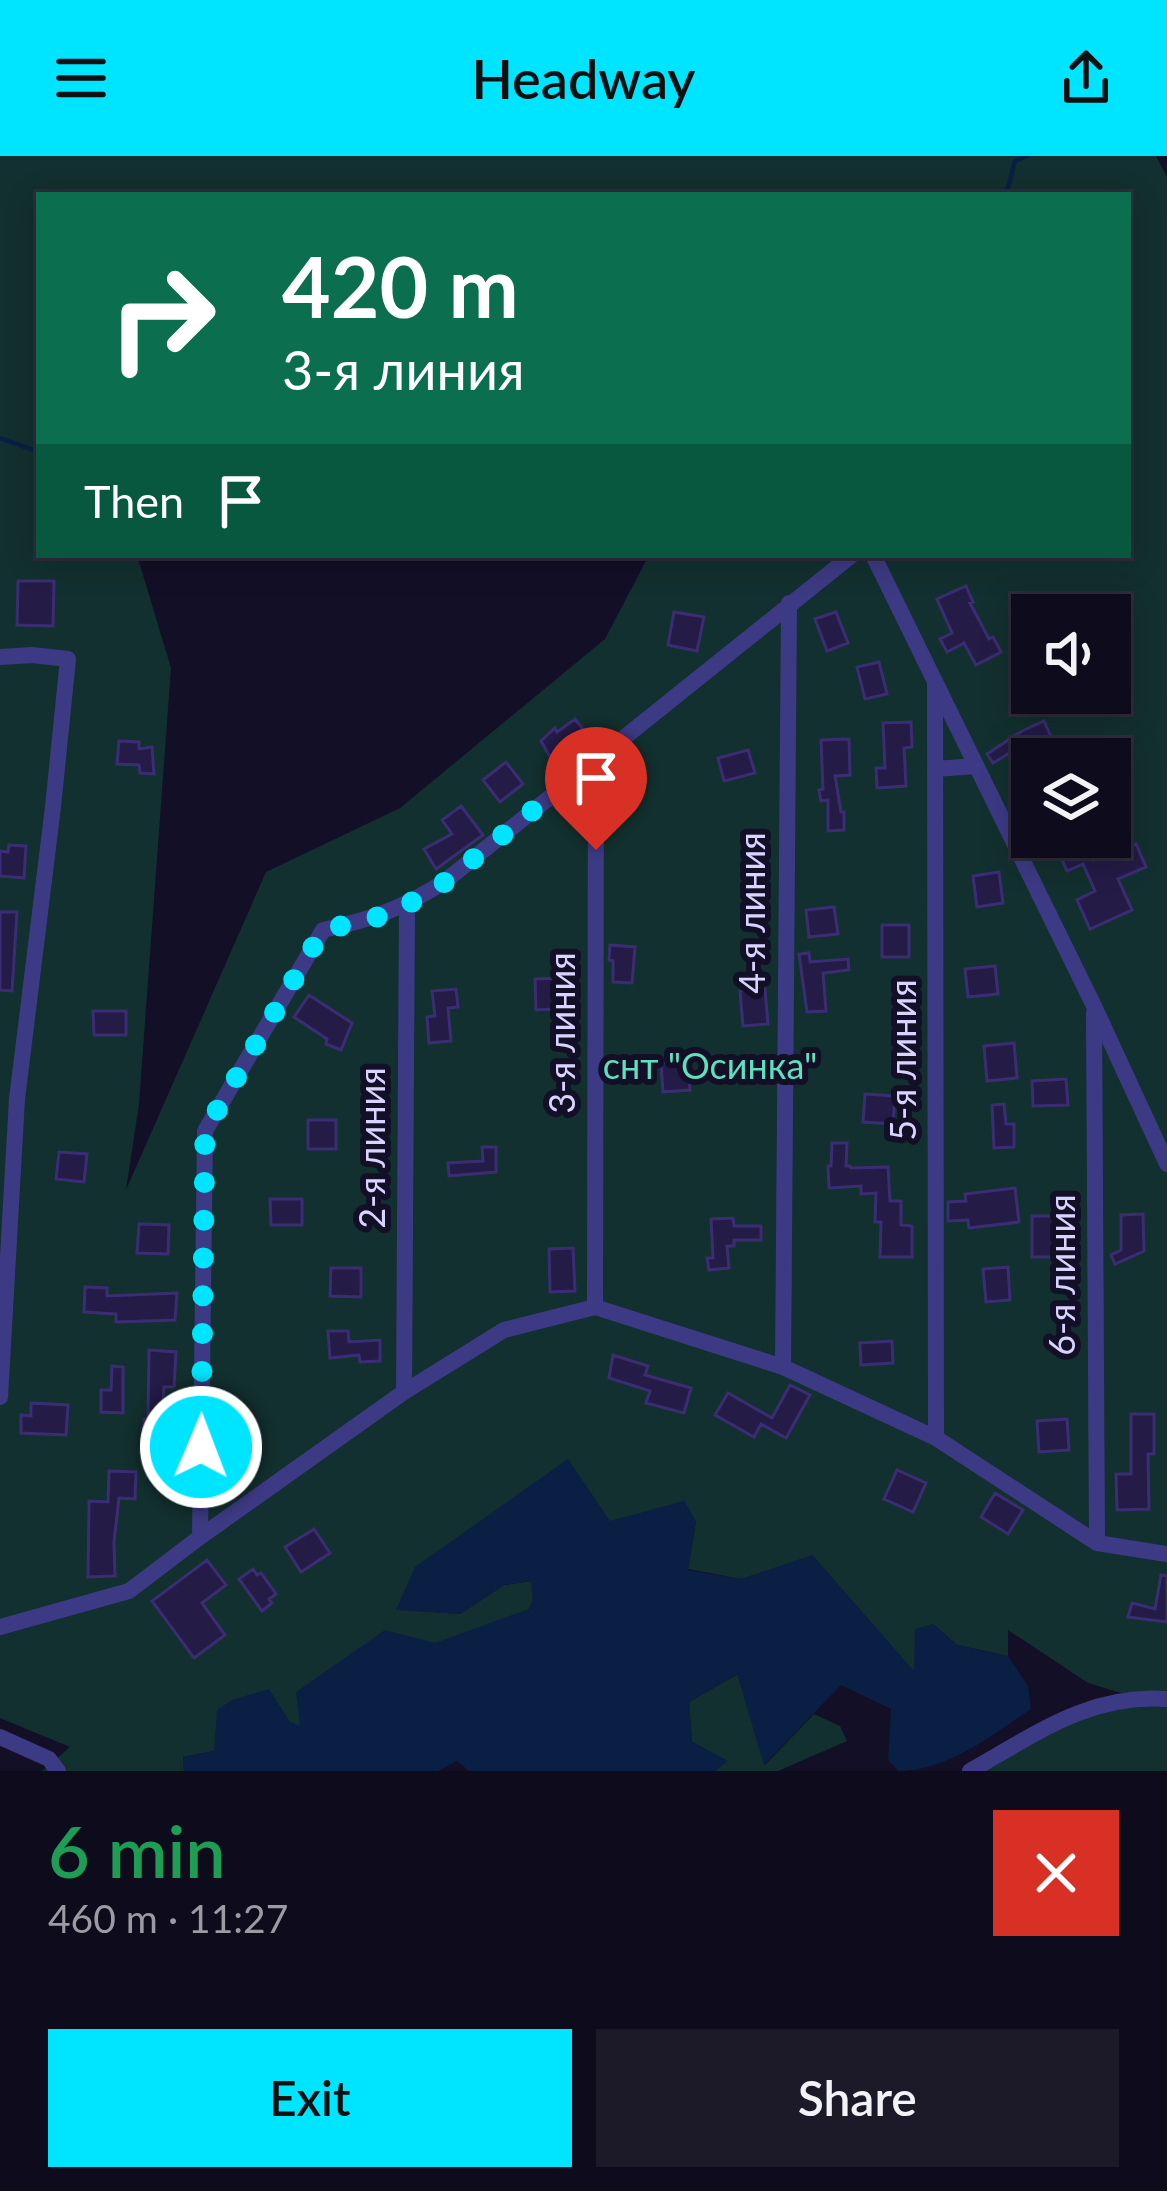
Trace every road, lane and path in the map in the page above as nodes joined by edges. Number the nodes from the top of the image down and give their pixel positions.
1 (848, 558) edge
2 (874, 558) edge
3 (789, 603) junction
4 (0, 657) edge
5 (935, 683) junction
6 (596, 759) junction
7 (976, 766) junction
8 (935, 770) junction
9 (407, 905) junction
10 (1094, 1006) junction
11 (1167, 1163) edge
12 (595, 1307) junction
13 (783, 1367) junction
14 (404, 1392) junction
15 (0, 1397) edge
16 (935, 1438) junction
17 (200, 1537) junction
18 (1097, 1544) junction
19 (1167, 1554) edge
20 (0, 1627) edge
21 (1167, 1699) edge
22 (0, 1737) edge
23 (58, 1771) edge
24 (970, 1771) edge

1 - 3 street
2 - 5 street
3 - 6 street
3 - 13 street, 4-я линия
4 - 15 street
5 - 7 street
5 - 8 street, 5-я линия
6 - 9 street
6 - 12 street, 3-я линия
7 - 8 street
7 - 10 street
8 - 16 street, 5-я линия
9 - 14 street, 2-я линия
9 - 17 street
10 - 11 street
10 - 18 street, 6-я линия
12 - 13 street
12 - 14 street
13 - 16 street
14 - 17 street
16 - 18 street
17 - 20 street
18 - 19 street
21 - 24 street
22 - 23 street

